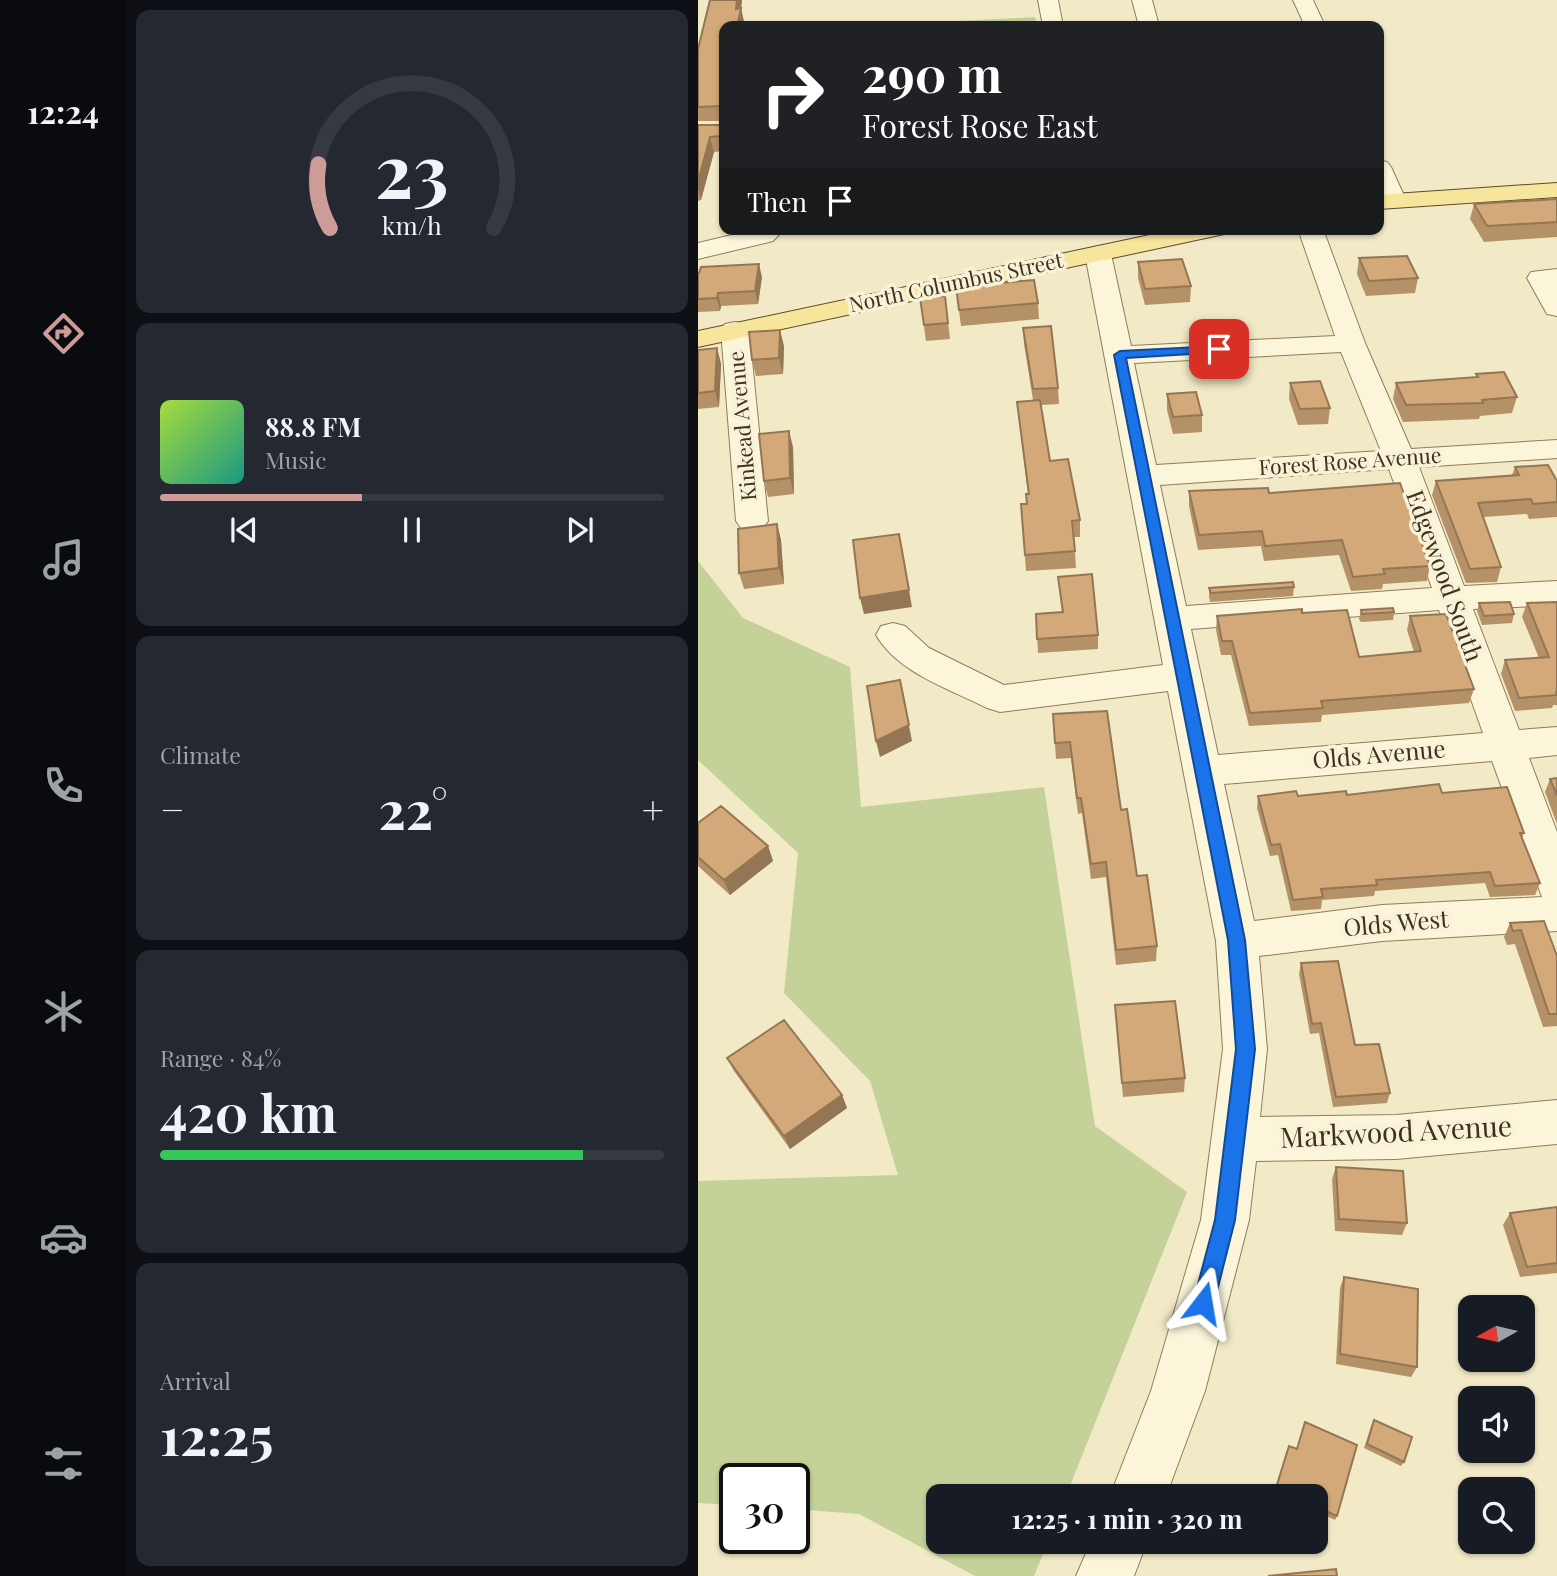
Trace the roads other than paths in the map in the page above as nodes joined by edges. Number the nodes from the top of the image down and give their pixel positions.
1 (1048, 0) edge
2 (1142, 0) edge
3 (1303, 0) edge
4 (1052, 21) edge
5 (1148, 21) edge
6 (1313, 21) edge
7 (1557, 190) edge
8 (1386, 201) edge
9 (765, 235) edge
10 (1187, 235) edge
11 (1312, 235) edge
12 (698, 251) edge
13 (1098, 254) junction
14 (1549, 277) edge
15 (1557, 307) edge
16 (735, 330) junction
17 (698, 339) edge
18 (1351, 343) junction
19 (1120, 355) junction
20 (1557, 449) edge
21 (1399, 458) junction
22 (1143, 476) junction
23 (752, 522) dead end
24 (1557, 593) edge
25 (1451, 598) junction
26 (1172, 619) junction
27 (893, 635) dead end
28 (1183, 677) junction
29 (1557, 741) edge
30 (1506, 744) junction
31 (1201, 771) junction
32 (1557, 887) edge
33 (1557, 914) edge
34 (1236, 940) junction
35 (1557, 1122) edge
36 (1235, 1138) junction
37 (1143, 1484) edge
38 (1114, 1554) edge
39 (1105, 1576) edge

1 - 4 street
2 - 5 street
3 - 6 street
7 - 8 main road
9 - 12 street
10 - 13 main road, North Columbus Street
11 - 18 street, Edgewood South
13 - 16 main road, North Columbus Street
13 - 19 street
14 - 15 street
16 - 17 main road, North Columbus Street
16 - 23 street, Kinkead Avenue
18 - 19 street
18 - 21 street, Edgewood South
19 - 22 street
20 - 21 street, Forest Rose Avenue
21 - 22 street, Forest Rose Avenue
21 - 25 street, Edgewood South
22 - 26 street
24 - 25 street
25 - 26 street
25 - 30 street, Edgewood South
26 - 28 street
27 - 28 street
28 - 31 street
29 - 30 street, Olds Avenue
30 - 31 street, Olds Avenue
30 - 32 street, Edgewood South
31 - 34 street
33 - 34 street, Olds West
34 - 36 street
35 - 36 street, Markwood Avenue
36 - 37 street
38 - 39 street

